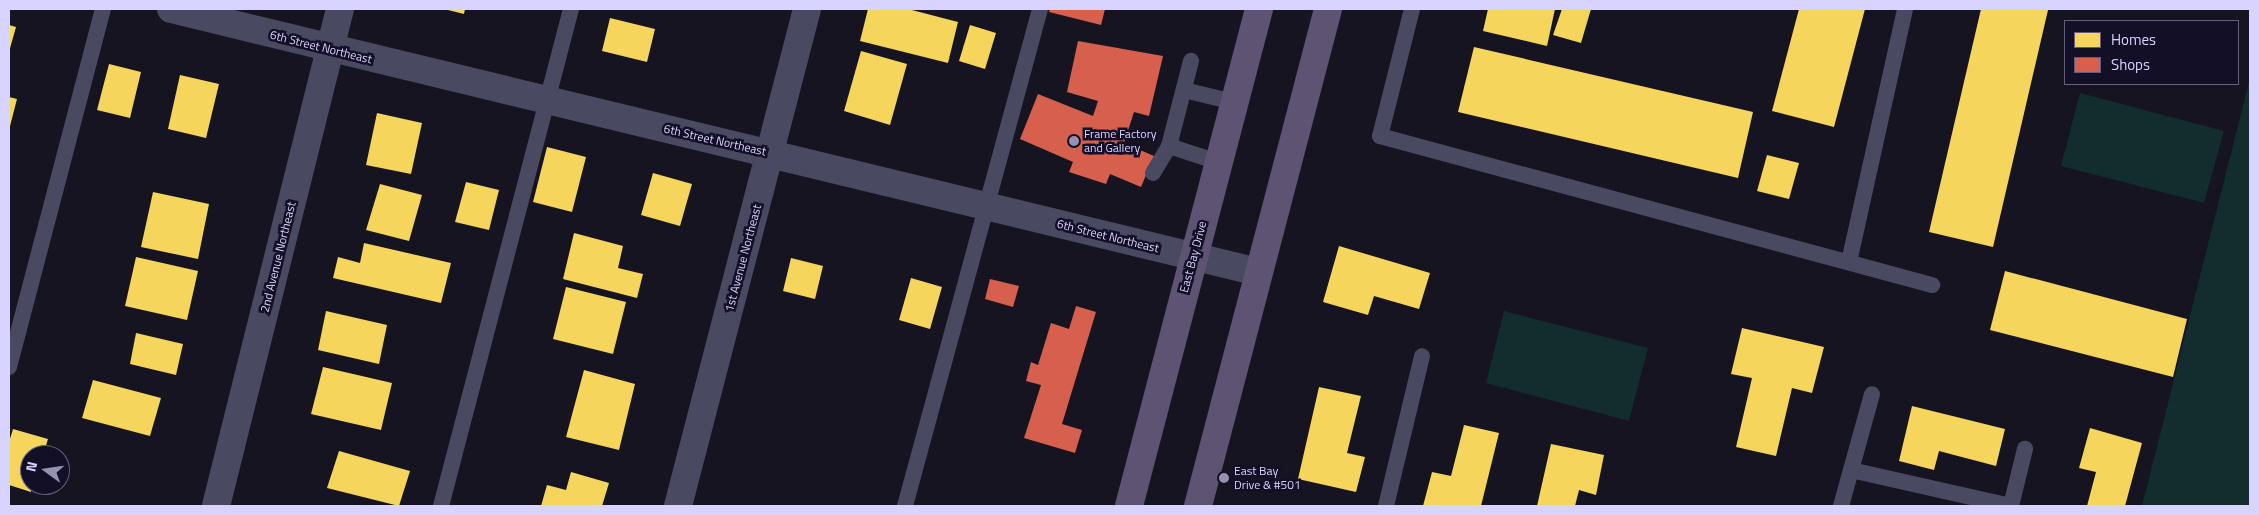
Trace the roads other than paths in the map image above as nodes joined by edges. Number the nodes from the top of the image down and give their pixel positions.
1 (103, 9) edge
2 (171, 9) edge
3 (340, 9) edge
4 (571, 9) edge
5 (807, 9) edge
6 (1040, 9) edge
7 (1259, 9) edge
8 (1328, 9) edge
9 (1412, 9) edge
10 (1905, 9) edge
11 (330, 50) junction
12 (1191, 61) dead end
13 (1184, 90) junction
14 (547, 100) junction
15 (1234, 102) junction
16 (1169, 146) junction
17 (770, 154) junction
18 (1218, 162) junction
19 (1153, 173) dead end
20 (986, 206) junction
21 (1193, 257) junction
22 (1849, 262) junction
23 (1258, 272) junction
24 (1932, 285) dead end
25 (1422, 356) dead end
26 (9, 367) edge
27 (1872, 394) dead end
28 (2025, 449) dead end
29 (1851, 470) junction
30 (216, 506) edge
31 (441, 506) edge
32 (678, 506) edge
33 (905, 506) edge
34 (1129, 506) edge
35 (1198, 506) edge
36 (1386, 506) edge
37 (1841, 506) edge

1 - 26 lane
2 - 11 street, 6th Street Northeast
3 - 11 street, 2nd Avenue Northeast
4 - 14 lane
5 - 17 street, 1st Avenue Northeast
6 - 20 lane
7 - 15 main road, East Bay Drive
8 - 23 main road
9 - 22 lane
10 - 22 lane
11 - 14 street, 6th Street Northeast
11 - 30 street, 2nd Avenue Northeast
12 - 13 lane
13 - 15 lane
13 - 16 lane
14 - 17 street, 6th Street Northeast
14 - 31 lane
15 - 18 main road, East Bay Drive
16 - 18 lane
16 - 19 lane
17 - 20 street, 6th Street Northeast
17 - 32 street, 1st Avenue Northeast
18 - 21 main road, East Bay Drive
20 - 21 street, 6th Street Northeast
20 - 33 lane
21 - 23 street, 6th Street Northeast
21 - 34 main road, East Bay Drive
22 - 24 lane
23 - 35 main road
25 - 36 lane
27 - 29 lane
28 - 29 lane
29 - 37 lane

